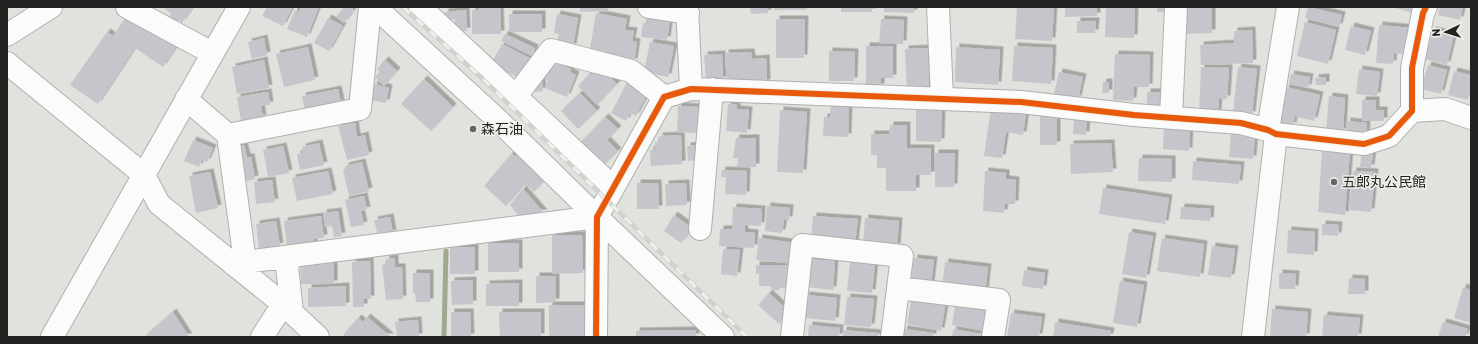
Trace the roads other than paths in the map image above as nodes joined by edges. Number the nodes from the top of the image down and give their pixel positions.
1 (50, 7) edge
2 (127, 7) edge
3 (239, 7) edge
4 (370, 7) edge
5 (375, 7) edge
6 (420, 7) edge
7 (649, 7) edge
8 (938, 7) edge
9 (1176, 7) edge
10 (1288, 7) edge
11 (1426, 7) edge
12 (687, 10) edge
13 (7, 34) edge
14 (212, 53) junction
15 (7, 63) edge
16 (691, 89) junction
17 (712, 90) junction
18 (516, 96) junction
19 (664, 97) junction
20 (186, 98) junction
21 (942, 98) junction
22 (1412, 111) junction
23 (1171, 117) junction
24 (1471, 118) edge
25 (1272, 132) junction
26 (228, 134) junction
27 (144, 175) junction
28 (613, 187) junction
29 (596, 217) junction
30 (700, 229) dead end
31 (286, 256) junction
32 (239, 263) junction
33 (898, 288) junction
34 (288, 308) junction
35 (52, 337) edge
36 (262, 337) edge
37 (318, 337) edge
38 (596, 337) edge
39 (723, 337) edge
40 (792, 337) edge
41 (892, 337) edge
42 (993, 337) edge
43 (1253, 337) edge

1 - 13 street
2 - 14 street
3 - 14 street
4 - 26 street
5 - 29 street
6 - 18 street
7 - 12 street
8 - 21 street
9 - 23 street
10 - 25 street
11 - 22 street
12 - 16 street
14 - 20 street
15 - 27 street
16 - 17 street
16 - 19 street
17 - 21 street
17 - 30 street
18 - 19 street
18 - 28 street
19 - 28 street
20 - 26 street
20 - 27 street
21 - 23 street
22 - 24 street
22 - 25 street
23 - 25 street
25 - 43 street
26 - 32 street
27 - 32 street
27 - 35 street
28 - 29 street
29 - 31 street
29 - 38 street
29 - 39 street
31 - 32 street
31 - 34 street
32 - 34 street
33 - 40 street
33 - 41 street
33 - 42 street
34 - 36 street
34 - 37 street

